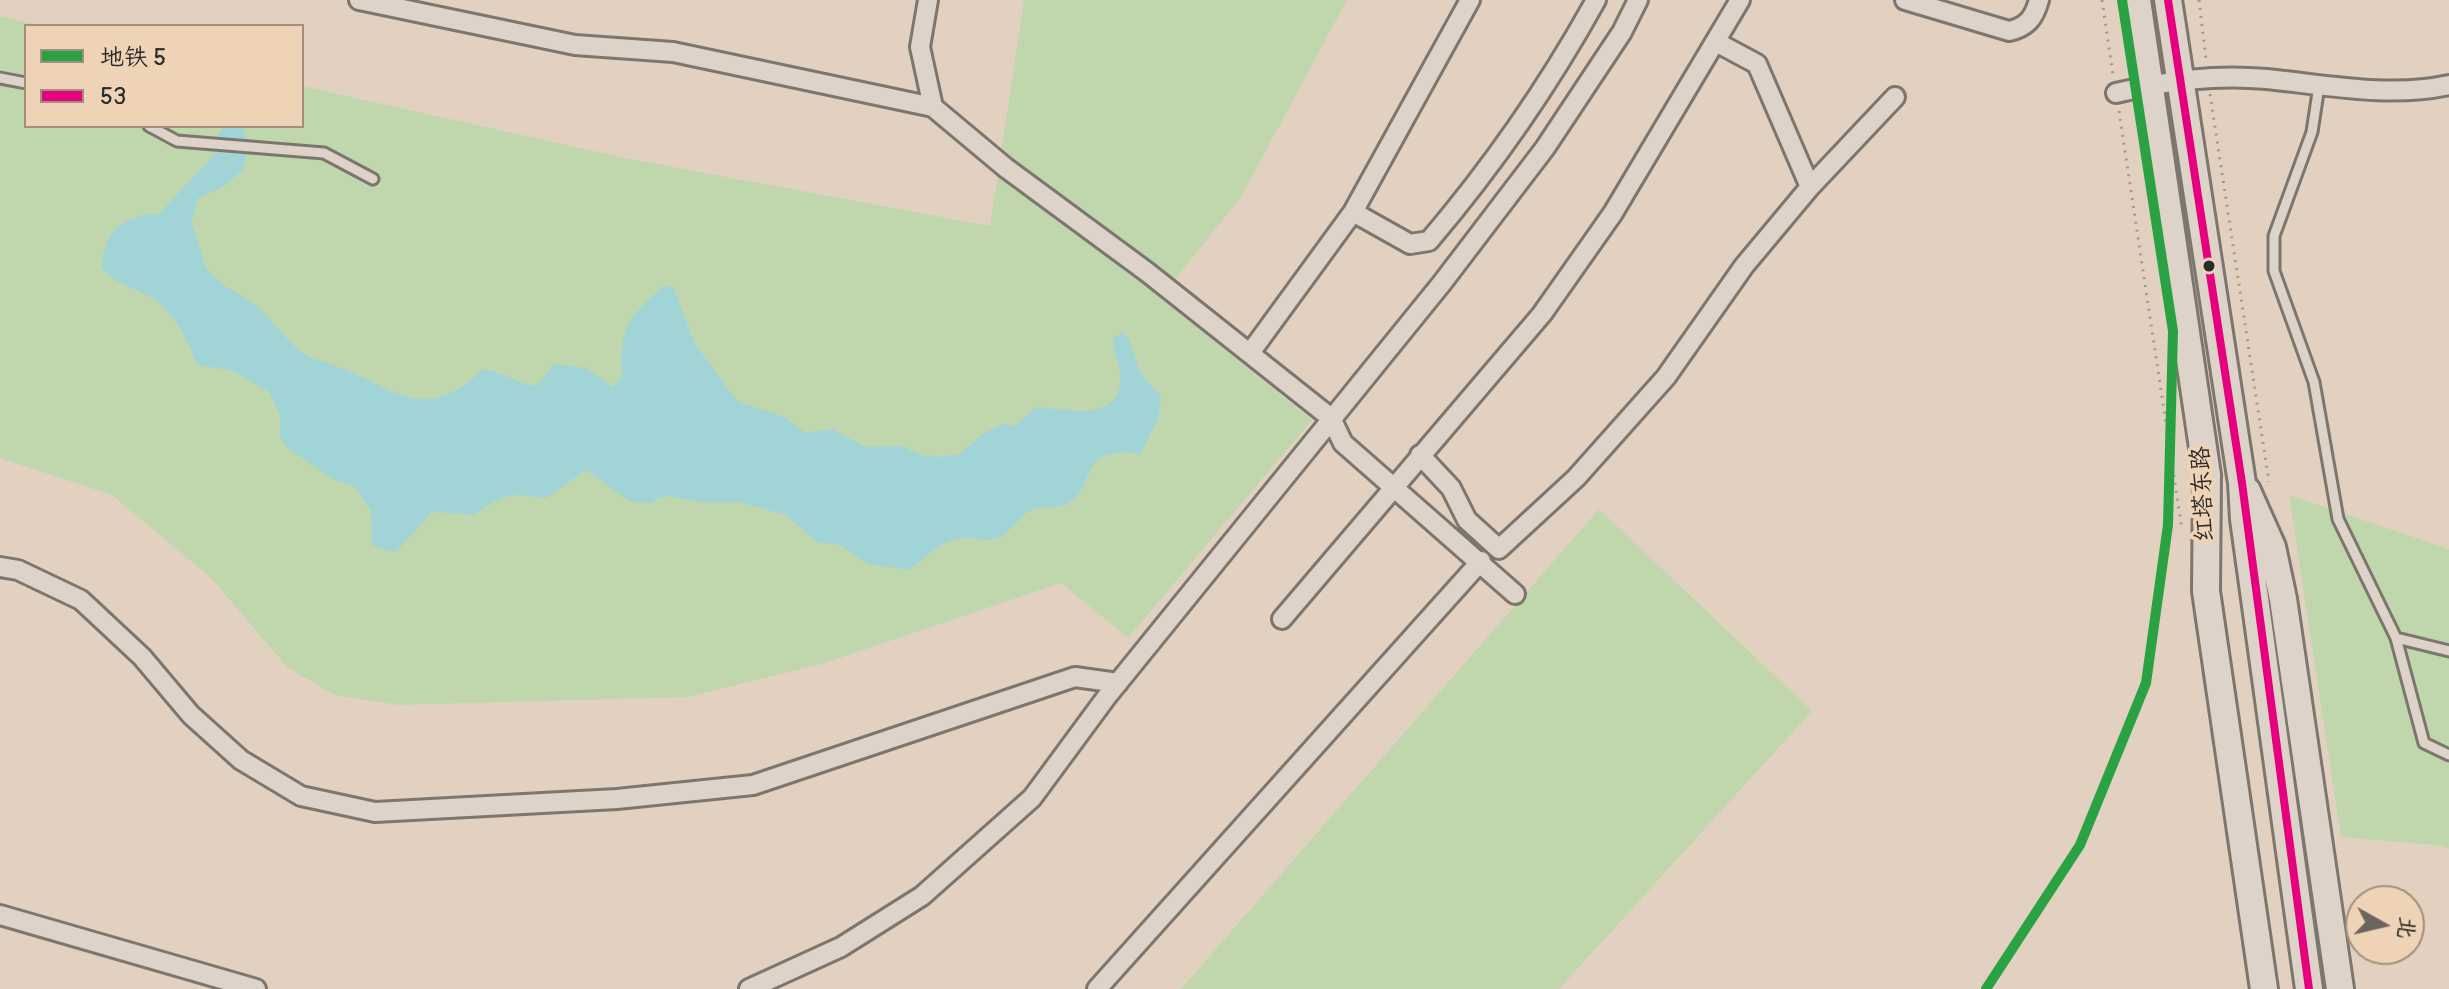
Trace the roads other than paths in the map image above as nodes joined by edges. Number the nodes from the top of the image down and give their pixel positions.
1 (359, 0) edge
2 (928, 0) edge
3 (1470, 0) edge
4 (1596, 0) edge
5 (1638, 0) edge
6 (1740, 0) edge
7 (1905, 0) edge
8 (2039, 0) edge
9 (2137, 0) edge
10 (2168, 0) edge
11 (1716, 42) junction
12 (0, 78) edge
13 (2180, 78) junction
14 (24, 83) edge
15 (2148, 85) junction
16 (2449, 85) edge
17 (2319, 86) junction
18 (2116, 93) road end
19 (1895, 97) dead end
20 (933, 107) junction
21 (153, 128) edge
22 (373, 179) dead end
23 (1810, 187) junction
24 (1353, 212) junction
25 (1250, 353) junction
26 (1331, 418) junction
27 (1420, 455) junction
28 (2242, 483) junction
29 (1393, 486) junction
30 (1481, 561) junction
31 (0, 567) edge
32 (1515, 594) dead end
33 (1282, 619) dead end
34 (2396, 638) junction
35 (2449, 651) edge
36 (1118, 683) junction
37 (2449, 755) edge
38 (0, 915) edge
39 (256, 989) edge
40 (749, 989) edge
41 (1097, 989) edge
42 (2264, 989) edge
43 (2309, 989) edge
44 (2340, 989) edge

1 - 20 street
2 - 20 street
3 - 24 street
4 - 24 street
5 - 26 street
6 - 11 street
7 - 8 street
9 - 15 main road, 红塔东路
10 - 13 main road, 红塔东路
11 - 23 street
11 - 27 street
12 - 14 lane
13 - 15 street
13 - 17 street
13 - 28 main road, 红塔东路
15 - 18 street
15 - 42 main road, 红塔东路
16 - 17 street
17 - 34 lane
19 - 23 street
20 - 25 street
21 - 22 lane
23 - 27 street
24 - 25 street
25 - 26 street
26 - 29 street
26 - 36 street
27 - 29 street
28 - 43 main road, 红塔东路
28 - 44 main road
29 - 30 street
29 - 33 street
30 - 32 street
30 - 41 street
31 - 36 street
34 - 35 lane
34 - 37 lane
36 - 40 street
38 - 39 street

